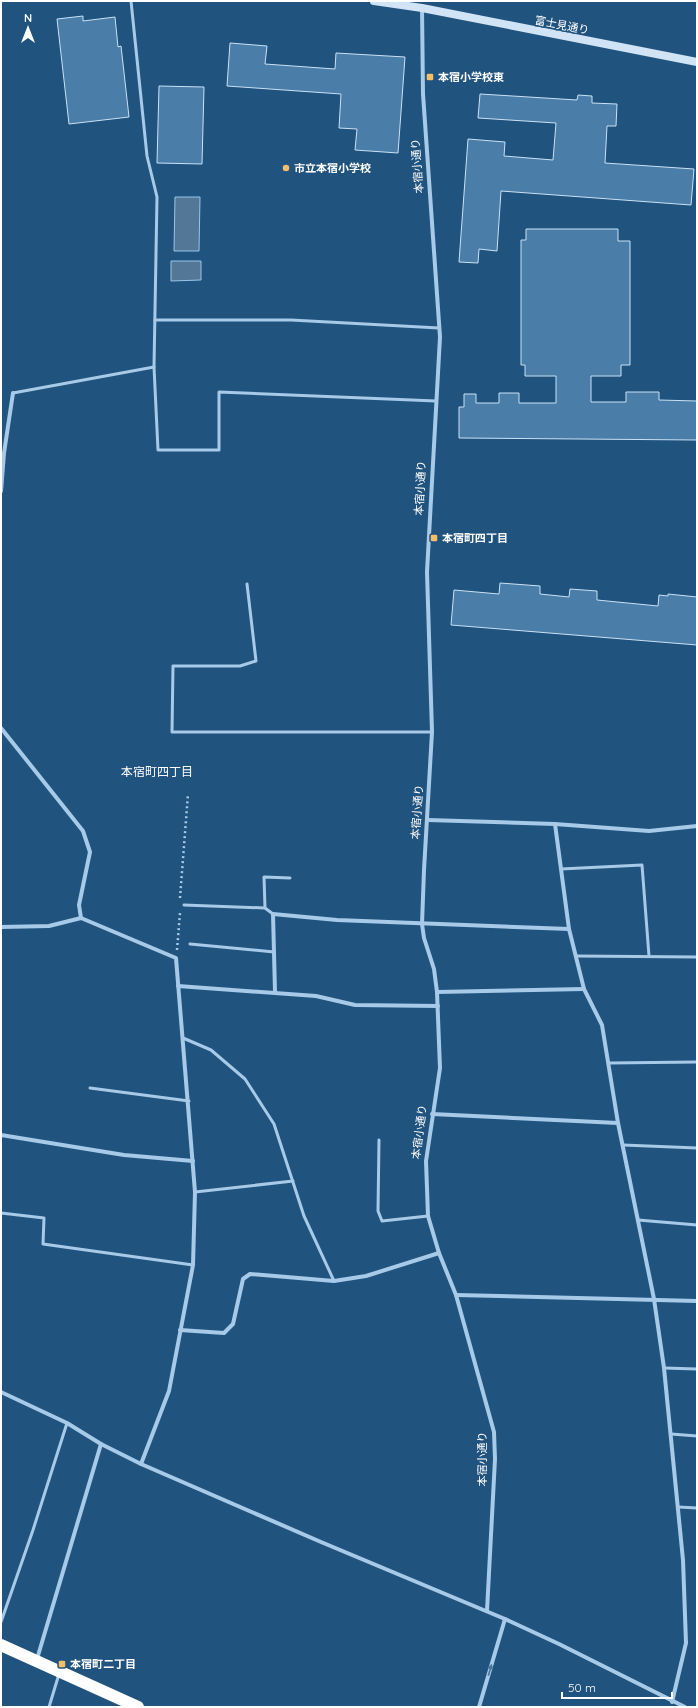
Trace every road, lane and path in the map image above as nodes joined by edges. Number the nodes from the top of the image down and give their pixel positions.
1 (131, 1) edge
2 (374, 1) edge
3 (422, 5) edge
4 (697, 62) edge
5 (155, 320) junction
6 (439, 328) junction
7 (154, 367) junction
8 (13, 394) joint
9 (436, 401) junction
10 (1, 491) edge
11 (248, 584) dead end
12 (1, 728) edge
13 (432, 732) junction
14 (188, 794) dead end
15 (428, 820) junction
16 (555, 824) junction
17 (697, 826) edge
18 (561, 870) junction
19 (290, 878) dead end
20 (180, 903) dead end
21 (184, 905) dead end
22 (265, 908) junction
23 (180, 910) dead end
24 (273, 914) junction
25 (82, 918) junction
26 (422, 924) junction
27 (1, 927) edge
28 (569, 929) junction
29 (190, 944) dead end
30 (274, 952) junction
31 (576, 956) junction
32 (649, 956) junction
33 (176, 958) junction
34 (697, 958) edge
35 (178, 986) junction
36 (584, 989) junction
37 (275, 992) junction
38 (437, 992) junction
39 (438, 1006) junction
40 (183, 1038) junction
41 (697, 1062) edge
42 (609, 1063) junction
43 (90, 1088) dead end
44 (189, 1101) junction
45 (432, 1114) junction
46 (618, 1124) junction
47 (1, 1135) edge
48 (379, 1140) dead end
49 (622, 1146) junction
50 (697, 1148) edge
51 (193, 1161) junction
52 (293, 1181) junction
53 (196, 1192) junction
54 (1, 1213) edge
55 (428, 1216) junction
56 (638, 1220) junction
57 (697, 1225) edge
58 (439, 1253) junction
59 (193, 1265) junction
60 (334, 1280) junction
61 (456, 1295) junction
62 (654, 1299) junction
63 (697, 1301) edge
64 (180, 1330) junction
65 (664, 1368) junction
66 (697, 1369) edge
67 (1, 1392) edge
68 (67, 1423) junction
69 (671, 1434) junction
70 (697, 1436) edge
71 (101, 1444) junction
72 (141, 1464) junction
73 (678, 1507) junction
74 (697, 1508) edge
75 (487, 1611) junction
76 (505, 1619) junction
77 (1, 1622) edge
78 (1, 1645) edge
79 (37, 1662) junction
80 (60, 1672) junction
81 (672, 1702) junction
82 (48, 1707) edge
83 (138, 1707) edge
84 (479, 1707) edge
85 (685, 1707) edge

1 - 5 lane
2 - 3 street, 富士見通り
3 - 4 street, 富士見通り
3 - 6 street, 本宿小通り
5 - 6 lane
5 - 7 lane
6 - 9 street, 本宿小通り
7 - 8 lane
7 - 9 lane
8 - 10 street
9 - 13 street, 本宿小通り
11 - 13 lane
12 - 25 street
13 - 15 street, 本宿小通り
14 - 20 path
15 - 16 street
15 - 26 street, 本宿小通り
16 - 17 street
16 - 18 street
18 - 28 street
18 - 32 lane
19 - 22 lane
21 - 22 lane
22 - 24 lane
23 - 33 path
24 - 26 street
24 - 30 street
25 - 27 street
25 - 33 street
26 - 28 street
26 - 38 street, 本宿小通り
28 - 31 street
29 - 30 lane
30 - 37 street
31 - 32 lane
31 - 36 street
32 - 34 lane
33 - 35 street
35 - 37 street
35 - 40 street
36 - 38 street
36 - 42 street
37 - 39 street
38 - 39 street, 本宿小通り
39 - 45 street, 本宿小通り
40 - 44 street
40 - 52 lane
41 - 42 lane
42 - 46 street
43 - 44 lane
44 - 51 street
45 - 46 street
45 - 55 street, 本宿小通り
46 - 49 street
47 - 51 street
48 - 55 lane
49 - 50 lane
49 - 56 street
51 - 53 street
52 - 53 lane
52 - 60 lane
53 - 59 street
54 - 59 lane
55 - 58 street, 本宿小通り
56 - 57 lane
56 - 62 street
58 - 60 street
58 - 61 street, 本宿小通り
59 - 64 street
60 - 64 street
61 - 62 street
61 - 75 street, 本宿小通り
62 - 63 street
62 - 65 street
64 - 72 street
65 - 66 lane
65 - 69 street
67 - 68 street
68 - 71 street
68 - 77 lane
69 - 70 lane
69 - 73 street
71 - 72 street
71 - 79 street
72 - 75 street
73 - 74 lane
73 - 81 street
75 - 76 street
76 - 81 street
84 -> 76 street
78 - 79 highway
79 - 80 highway
80 - 82 lane
80 - 83 highway
81 - 85 street

